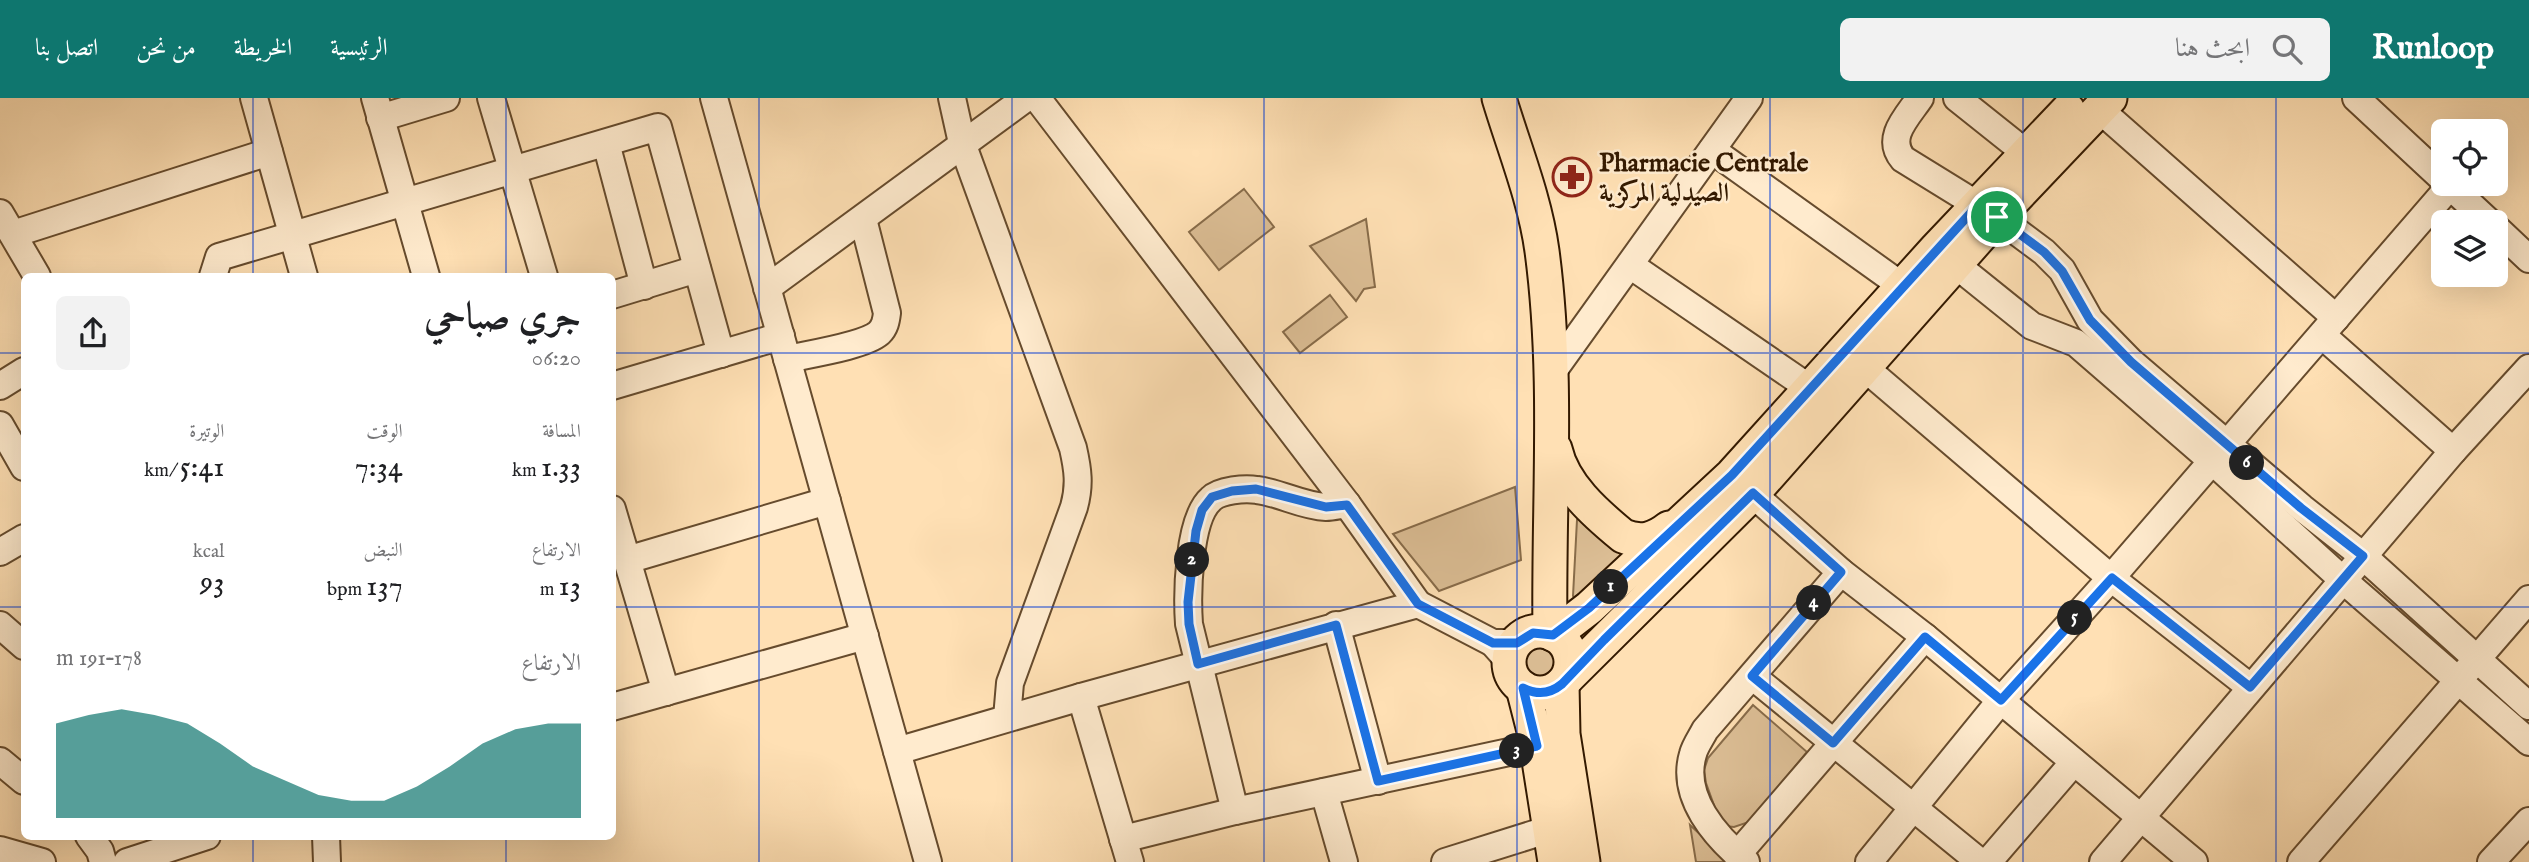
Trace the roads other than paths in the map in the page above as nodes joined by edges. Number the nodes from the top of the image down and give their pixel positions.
1 (254, 98) edge
2 (446, 98) edge
3 (491, 98) edge
4 (714, 98) edge
5 (952, 98) edge
6 (1026, 98) edge
7 (1037, 98) edge
8 (1749, 98) edge
9 (1920, 98) edge
10 (1957, 98) edge
11 (2356, 98) edge
12 (2096, 102) edge
13 (1506, 103) edge
14 (378, 108) edge
15 (606, 143) junction
16 (962, 143) junction
17 (1713, 150) junction
18 (269, 152) junction
19 (2026, 153) junction
20 (2431, 168) edge
21 (513, 170) junction
22 (2436, 196) edge
23 (2461, 196) edge
24 (405, 202) junction
25 (2476, 210) edge
26 (1987, 211) junction
27 (863, 219) junction
28 (4, 221) edge
29 (292, 236) junction
30 (2508, 239) edge
31 (1946, 257) junction
32 (2529, 259) edge
33 (1629, 265) junction
34 (698, 269) junction
35 (35, 273) edge
36 (213, 273) edge
37 (303, 273) edge
38 (425, 273) edge
39 (543, 273) edge
40 (644, 286) junction
41 (1902, 286) junction
42 (767, 288) junction
43 (616, 294) edge
44 (2084, 309) junction
45 (2329, 327) junction
46 (2058, 337) junction
47 (784, 348) junction
48 (721, 354) junction
49 (1865, 368) junction
50 (2529, 368) edge
51 (21, 374) edge
52 (1551, 374) junction
53 (616, 385) edge
54 (0, 386) edge
55 (1811, 388) junction
56 (0, 425) edge
57 (1552, 435) junction
58 (2453, 451) junction
59 (2219, 453) junction
60 (21, 462) edge
61 (1742, 484) junction
62 (827, 501) junction
63 (1347, 505) junction
64 (1697, 508) junction
65 (616, 524) edge
66 (21, 540) edge
67 (0, 552) edge
68 (2363, 556) junction
69 (627, 560) junction
70 (1841, 572) junction
71 (2112, 578) junction
72 (2344, 581) junction
73 (2529, 599) edge
74 (1418, 604) junction
75 (0, 625) edge
76 (1336, 625) junction
77 (865, 636) junction
78 (1925, 637) junction
79 (21, 643) edge
80 (1524, 648) junction
81 (2476, 660) junction
82 (1198, 664) junction
83 (1752, 676) junction
84 (1565, 680) junction
85 (2459, 681) junction
86 (2250, 687) junction
87 (666, 692) junction
88 (1081, 697) junction
89 (2001, 700) junction
90 (616, 706) edge
91 (2529, 706) edge
92 (1007, 718) junction
93 (2529, 742) edge
94 (1833, 743) junction
95 (1537, 746) junction
96 (897, 751) junction
97 (0, 761) edge
98 (2074, 762) junction
99 (21, 778) edge
100 (1378, 781) junction
101 (1324, 792) junction
102 (1913, 809) junction
103 (1235, 811) junction
104 (2140, 817) junction
105 (2529, 821) edge
106 (1550, 830) junction
107 (92, 840) edge
108 (189, 840) edge
109 (326, 840) edge
110 (0, 850) edge
111 (1127, 850) edge
112 (140, 851) edge
113 (1741, 859) edge
114 (2190, 861) edge
115 (42, 862) edge
116 (103, 862) edge
117 (327, 862) edge
118 (928, 862) edge
119 (1344, 862) edge
120 (1446, 862) edge
121 (1555, 862) edge
122 (1583, 862) edge
123 (1869, 862) edge
124 (1980, 862) edge
125 (1988, 862) edge
126 (2103, 862) edge
127 (2301, 862) edge
128 (2491, 862) edge

1 - 18 street
2 - 14 street
3 - 21 street
4 - 42 street
5 - 16 street
6 - 16 street
7 - 63 street
8 - 17 street
9 - 26 street
10 - 19 street
11 - 20 street
12 - 19 main road
12 - 26 main road
12 - 45 street
13 - 52 main road
14 - 24 street
15 - 21 street
15 - 34 street
15 - 40 street
16 - 27 street
16 - 92 street
17 - 33 street
17 - 41 street
18 - 28 street
18 - 29 street
19 - 26 main road
21 - 24 street
21 - 39 street
22 - 45 street
23 - 25 street
24 - 29 street
24 - 38 street
26 - 31 main road
26 - 44 street
27 - 42 street
27 - 47 street
28 - 35 street
29 - 36 street
29 - 37 street
30 - 32 street
31 - 41 main road
31 - 46 street
31 - 49 main road
33 - 52 street
33 - 55 street
34 - 40 street
34 - 48 street
40 - 43 street
41 - 55 main road
42 - 47 street
44 - 46 street
44 - 59 street
45 - 58 street
45 - 59 street
46 - 59 street
47 - 48 street
47 - 62 street
48 - 53 street
49 - 61 main road
49 - 71 street
50 - 58 street
51 - 54 street
52 - 57 main road
55 - 61 main road
56 - 60 street
57 - 64 main road
57 - 80 main road
58 - 68 street
59 - 68 street
59 - 71 street
59 - 72 street
61 - 64 main road
61 - 70 street
61 - 84 main road
62 - 69 street
62 - 77 street
63 - 74 street
63 - 82 street
64 - 80 main road
65 - 69 street
66 - 67 street
68 - 72 street
68 - 81 street
69 - 87 street
70 - 78 street
70 - 83 street
71 - 86 street
71 - 89 street
72 - 85 street
72 - 86 street
73 - 81 street
74 - 76 street
74 - 80 street
75 - 79 street
76 - 82 street
76 - 100 street
77 - 87 street
77 - 96 street
78 - 89 street
78 - 94 street
80 - 84 main road
80 - 84 main road
80 - 95 main road
81 - 85 street
81 - 91 street
82 - 88 street
82 - 103 street
83 - 94 street
83 - 113 street
84 - 122 main road
85 - 93 street
85 - 127 street
86 - 104 street
87 - 90 street
88 - 92 street
88 - 111 street
89 - 98 street
89 - 102 street
92 - 96 street
94 - 102 street
94 - 113 street
95 - 100 street
95 - 106 main road
96 - 118 street
97 - 99 street
98 - 104 street
98 - 125 street
100 - 101 street
101 - 103 street
101 - 119 street
102 - 123 street
102 - 124 street
103 - 111 street
104 - 114 street
104 - 126 street
105 - 128 street
106 - 120 street
106 - 121 main road
107 - 116 street
108 - 112 street
109 - 117 street
110 - 115 street

